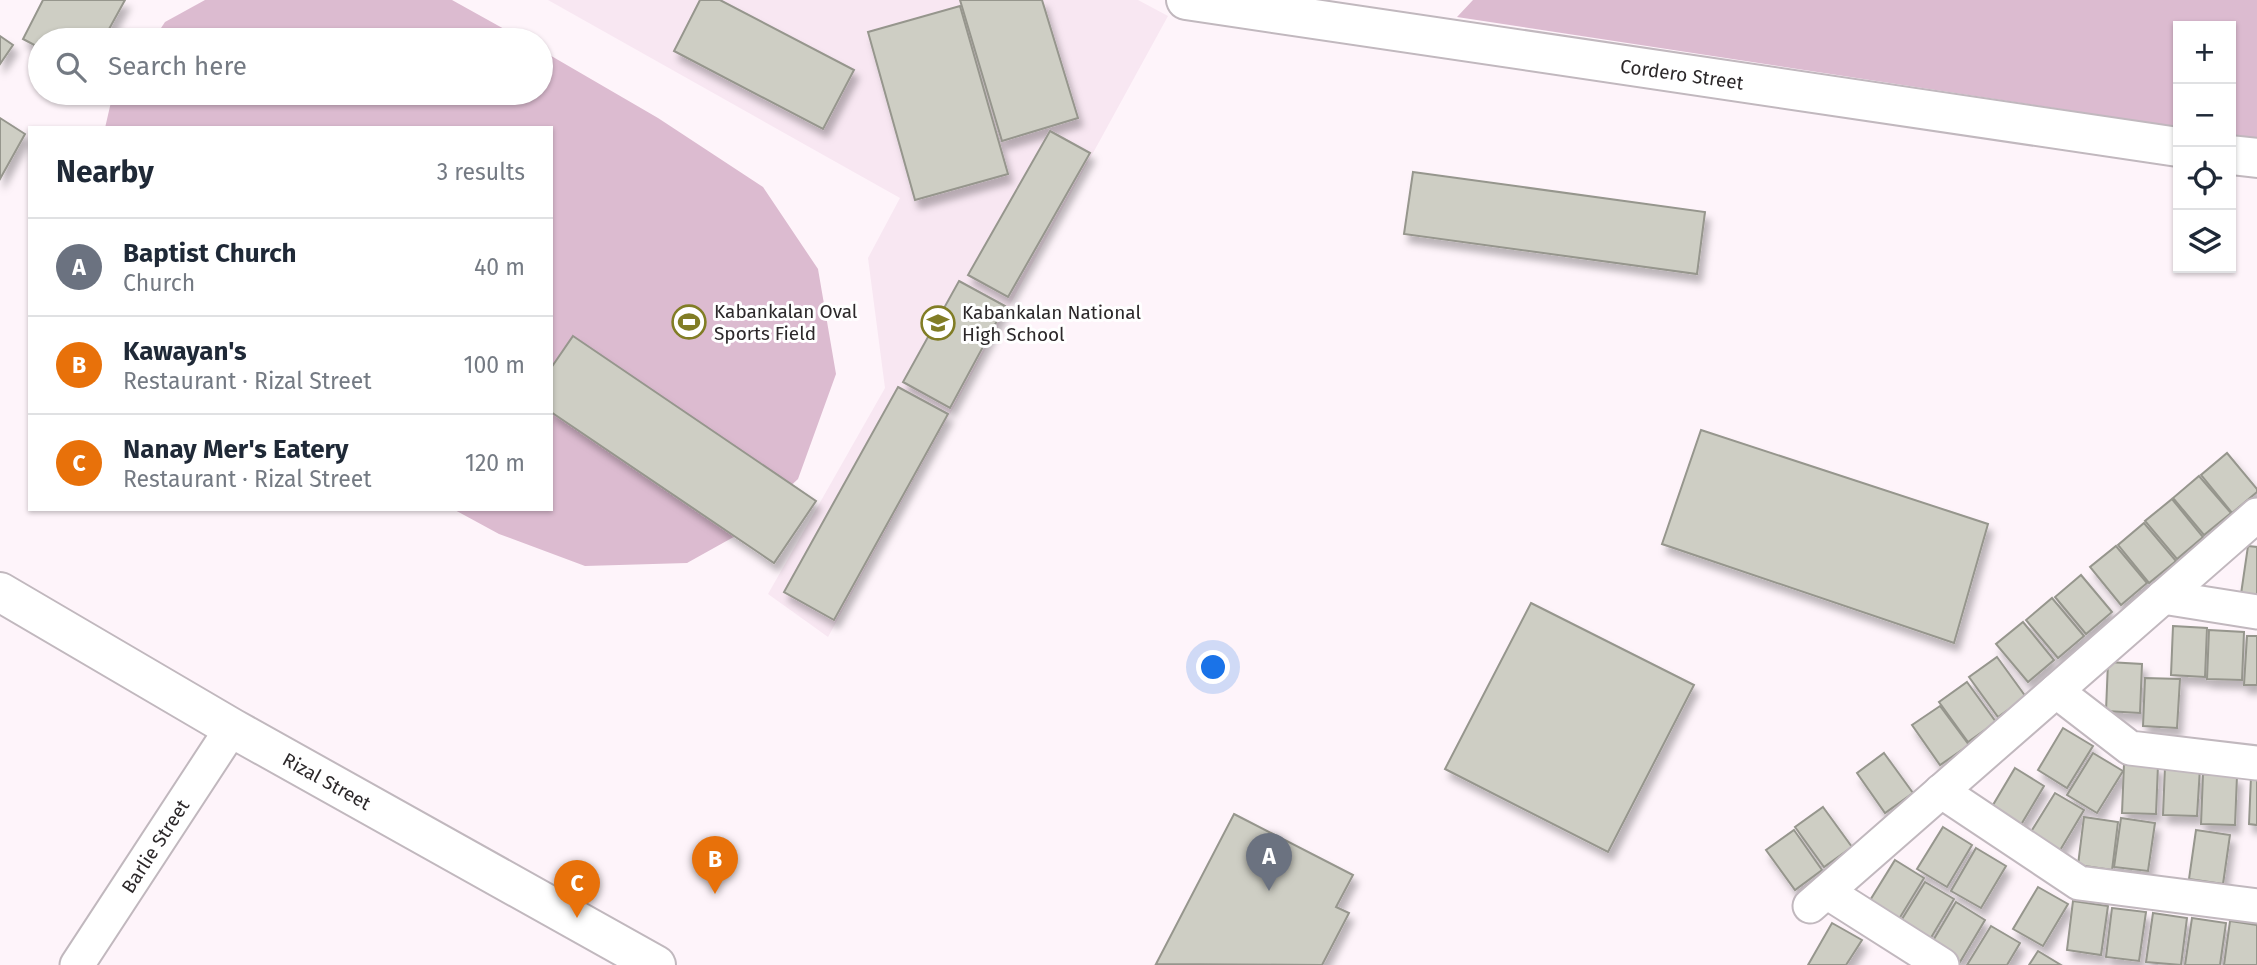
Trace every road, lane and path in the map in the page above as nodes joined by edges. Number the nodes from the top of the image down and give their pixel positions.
1 (1186, 0) edge
2 (2173, 146) edge
3 (2236, 156) edge
4 (2257, 158) edge
5 (2257, 515) edge
6 (0, 592) edge
7 (2163, 597) junction
8 (2257, 612) edge
9 (2056, 691) junction
10 (232, 728) junction
11 (2257, 764) edge
12 (1941, 791) junction
13 (2257, 906) edge
14 (77, 965) edge
15 (656, 965) edge
16 (1942, 965) edge

1 - 2 street, Cordero Street
3 - 4 street
5 - 7 street
6 - 10 street, Rizal Street
7 - 8 street
7 - 9 street
9 - 11 street
9 - 12 street
10 - 14 street, Barlie Street
10 - 15 street, Rizal Street
12 - 13 street
12 - 16 street

